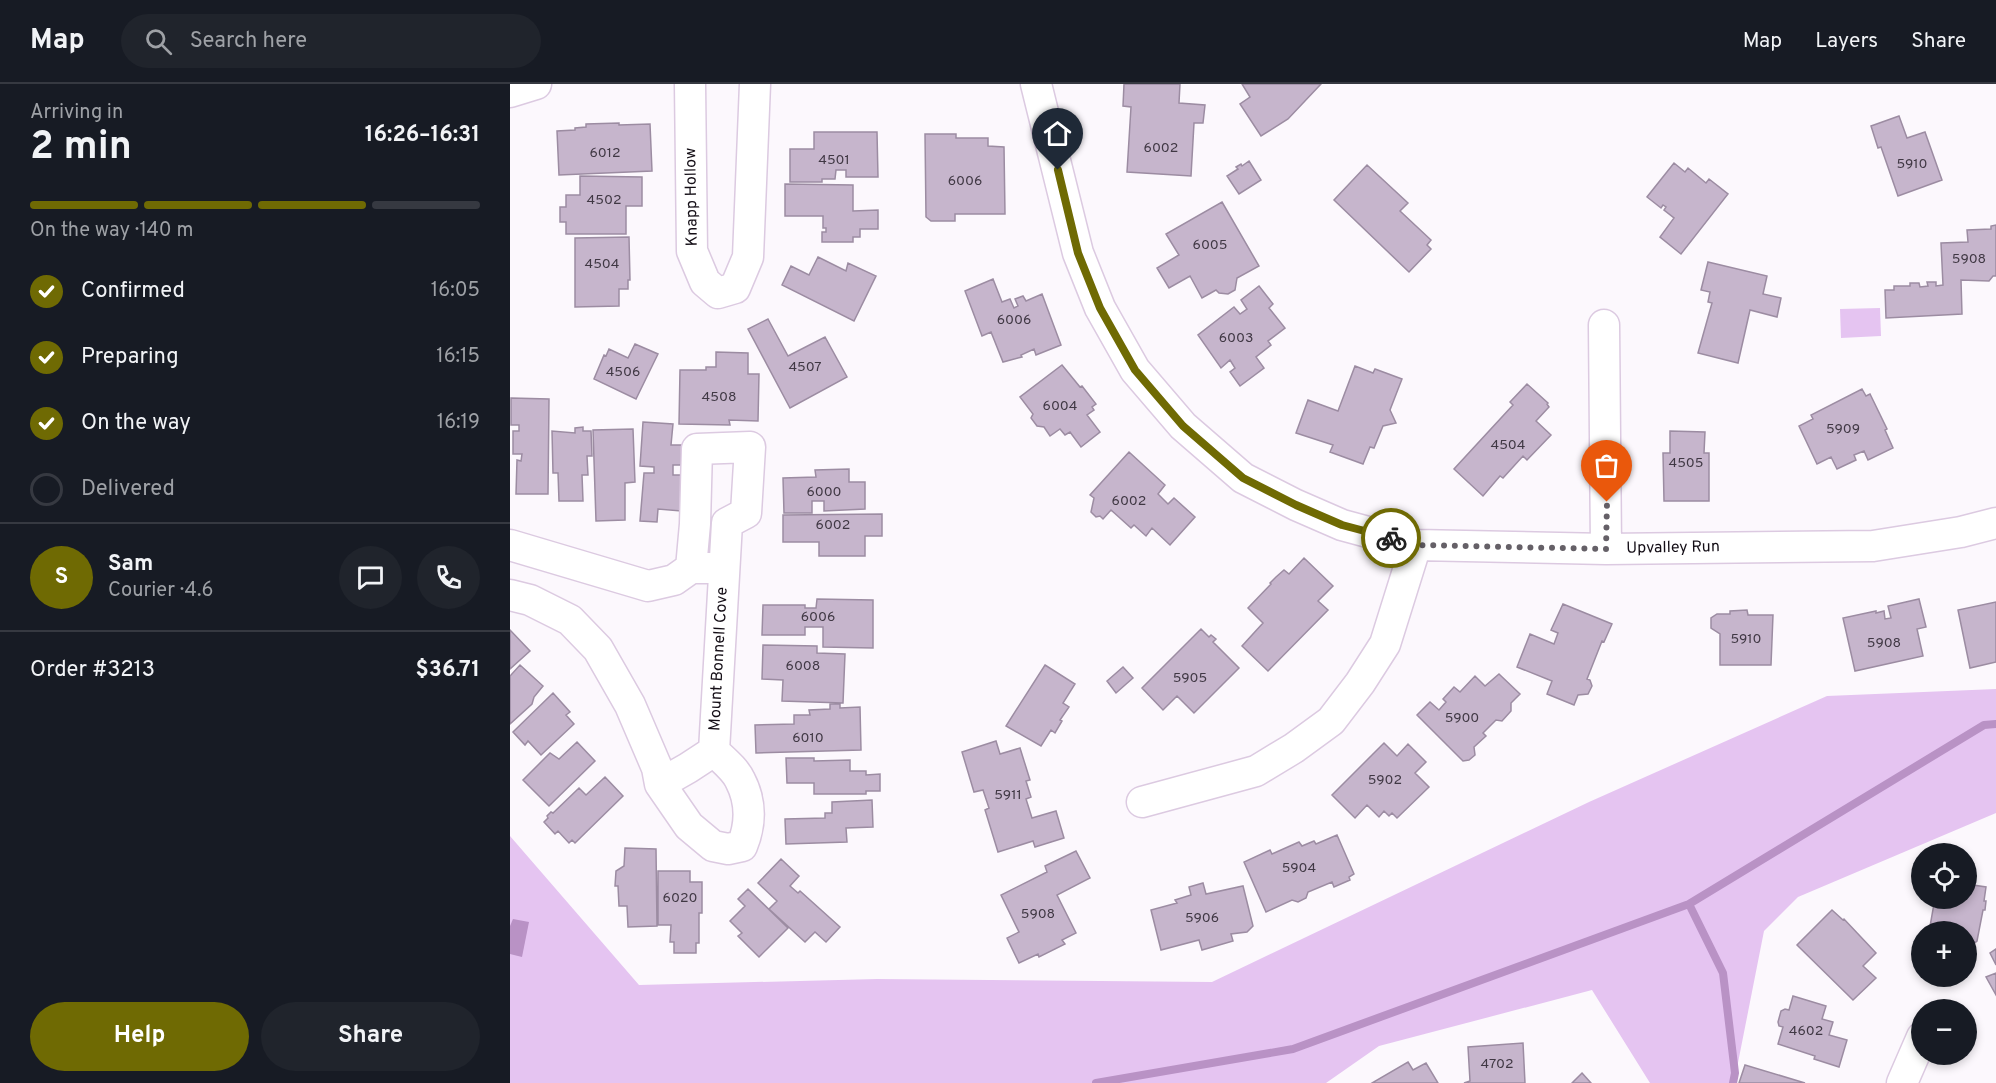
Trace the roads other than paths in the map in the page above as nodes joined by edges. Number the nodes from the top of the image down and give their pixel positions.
1 (536, 84) edge
2 (690, 84) edge
3 (755, 84) edge
4 (1036, 84) edge
5 (510, 92) edge
6 (1604, 325) dead end
7 (1996, 523) edge
8 (510, 545) edge
9 (1416, 545) junction
10 (1606, 549) junction
11 (691, 568) junction
12 (725, 568) junction
13 (510, 595) edge
14 (714, 751) junction
15 (660, 784) junction
16 (1142, 802) dead end
17 (1911, 1062) edge
18 (1902, 1083) edge

1 - 5 street
2 - 3 street, Knapp Hollow
4 - 9 street, Upvalley Run
6 - 10 street
7 - 10 street, Upvalley Run
8 - 11 street, Mount Bonnell Cove
9 - 10 street, Upvalley Run
9 - 16 street
11 - 12 street, Mount Bonnell Cove
11 - 12 street, Mount Bonnell Cove
12 - 14 street, Mount Bonnell Cove
13 - 15 street, Mount Bonnell Cove
14 - 15 street, Mount Bonnell Cove
14 - 15 street, Mount Bonnell Cove
17 - 18 street

